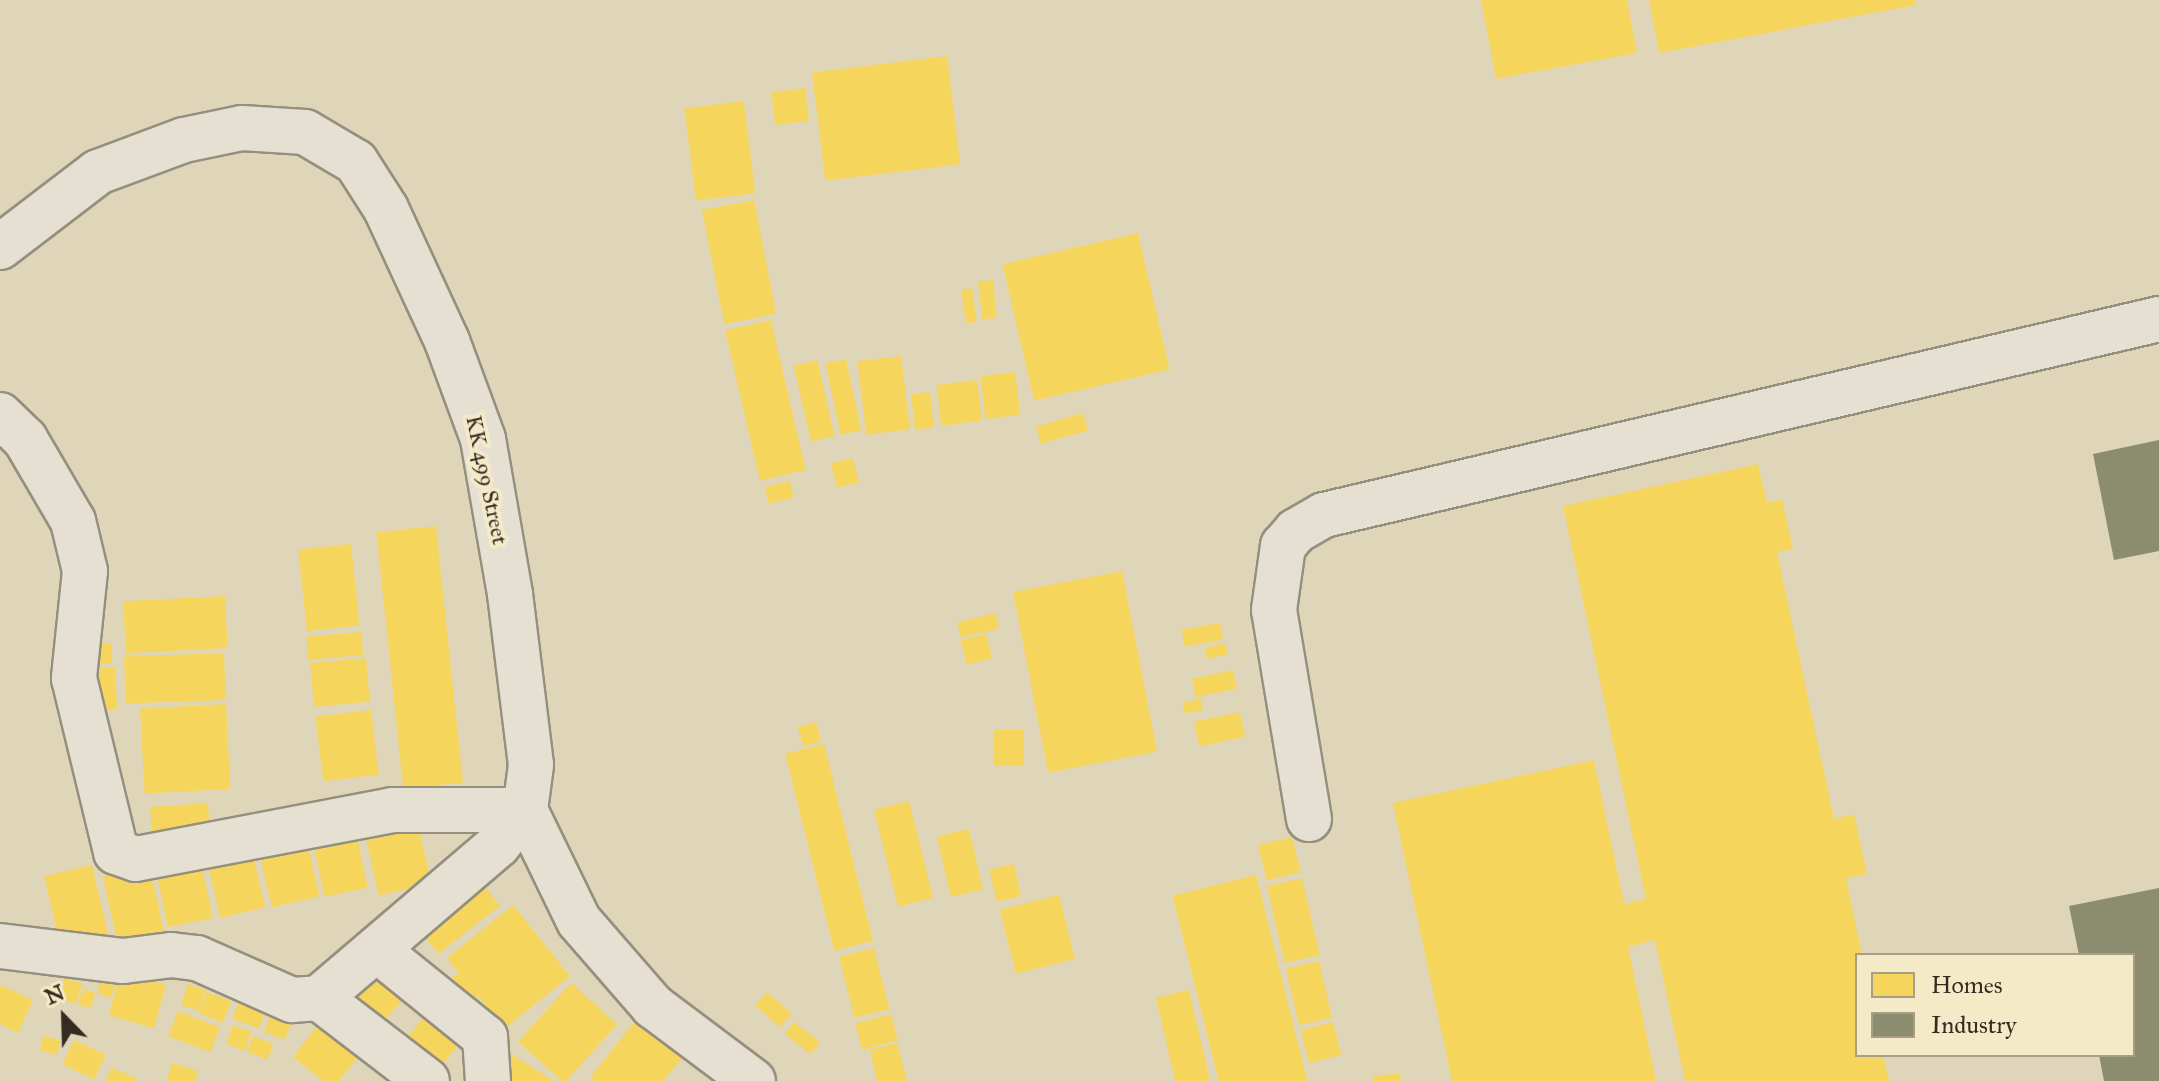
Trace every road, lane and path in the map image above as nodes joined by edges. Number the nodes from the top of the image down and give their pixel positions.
1 (0, 247) edge
2 (2159, 319) edge
3 (0, 415) edge
4 (525, 810) junction
5 (1309, 819) dead end
6 (0, 946) edge
7 (377, 950) junction
8 (319, 998) junction
9 (427, 1081) edge
10 (488, 1081) edge
11 (753, 1081) edge

1 - 4 street, KK 499 Street
2 - 5 street
3 - 4 street
4 - 7 street
4 - 11 street
6 - 8 street
7 - 8 street
7 - 10 street
8 - 9 street

